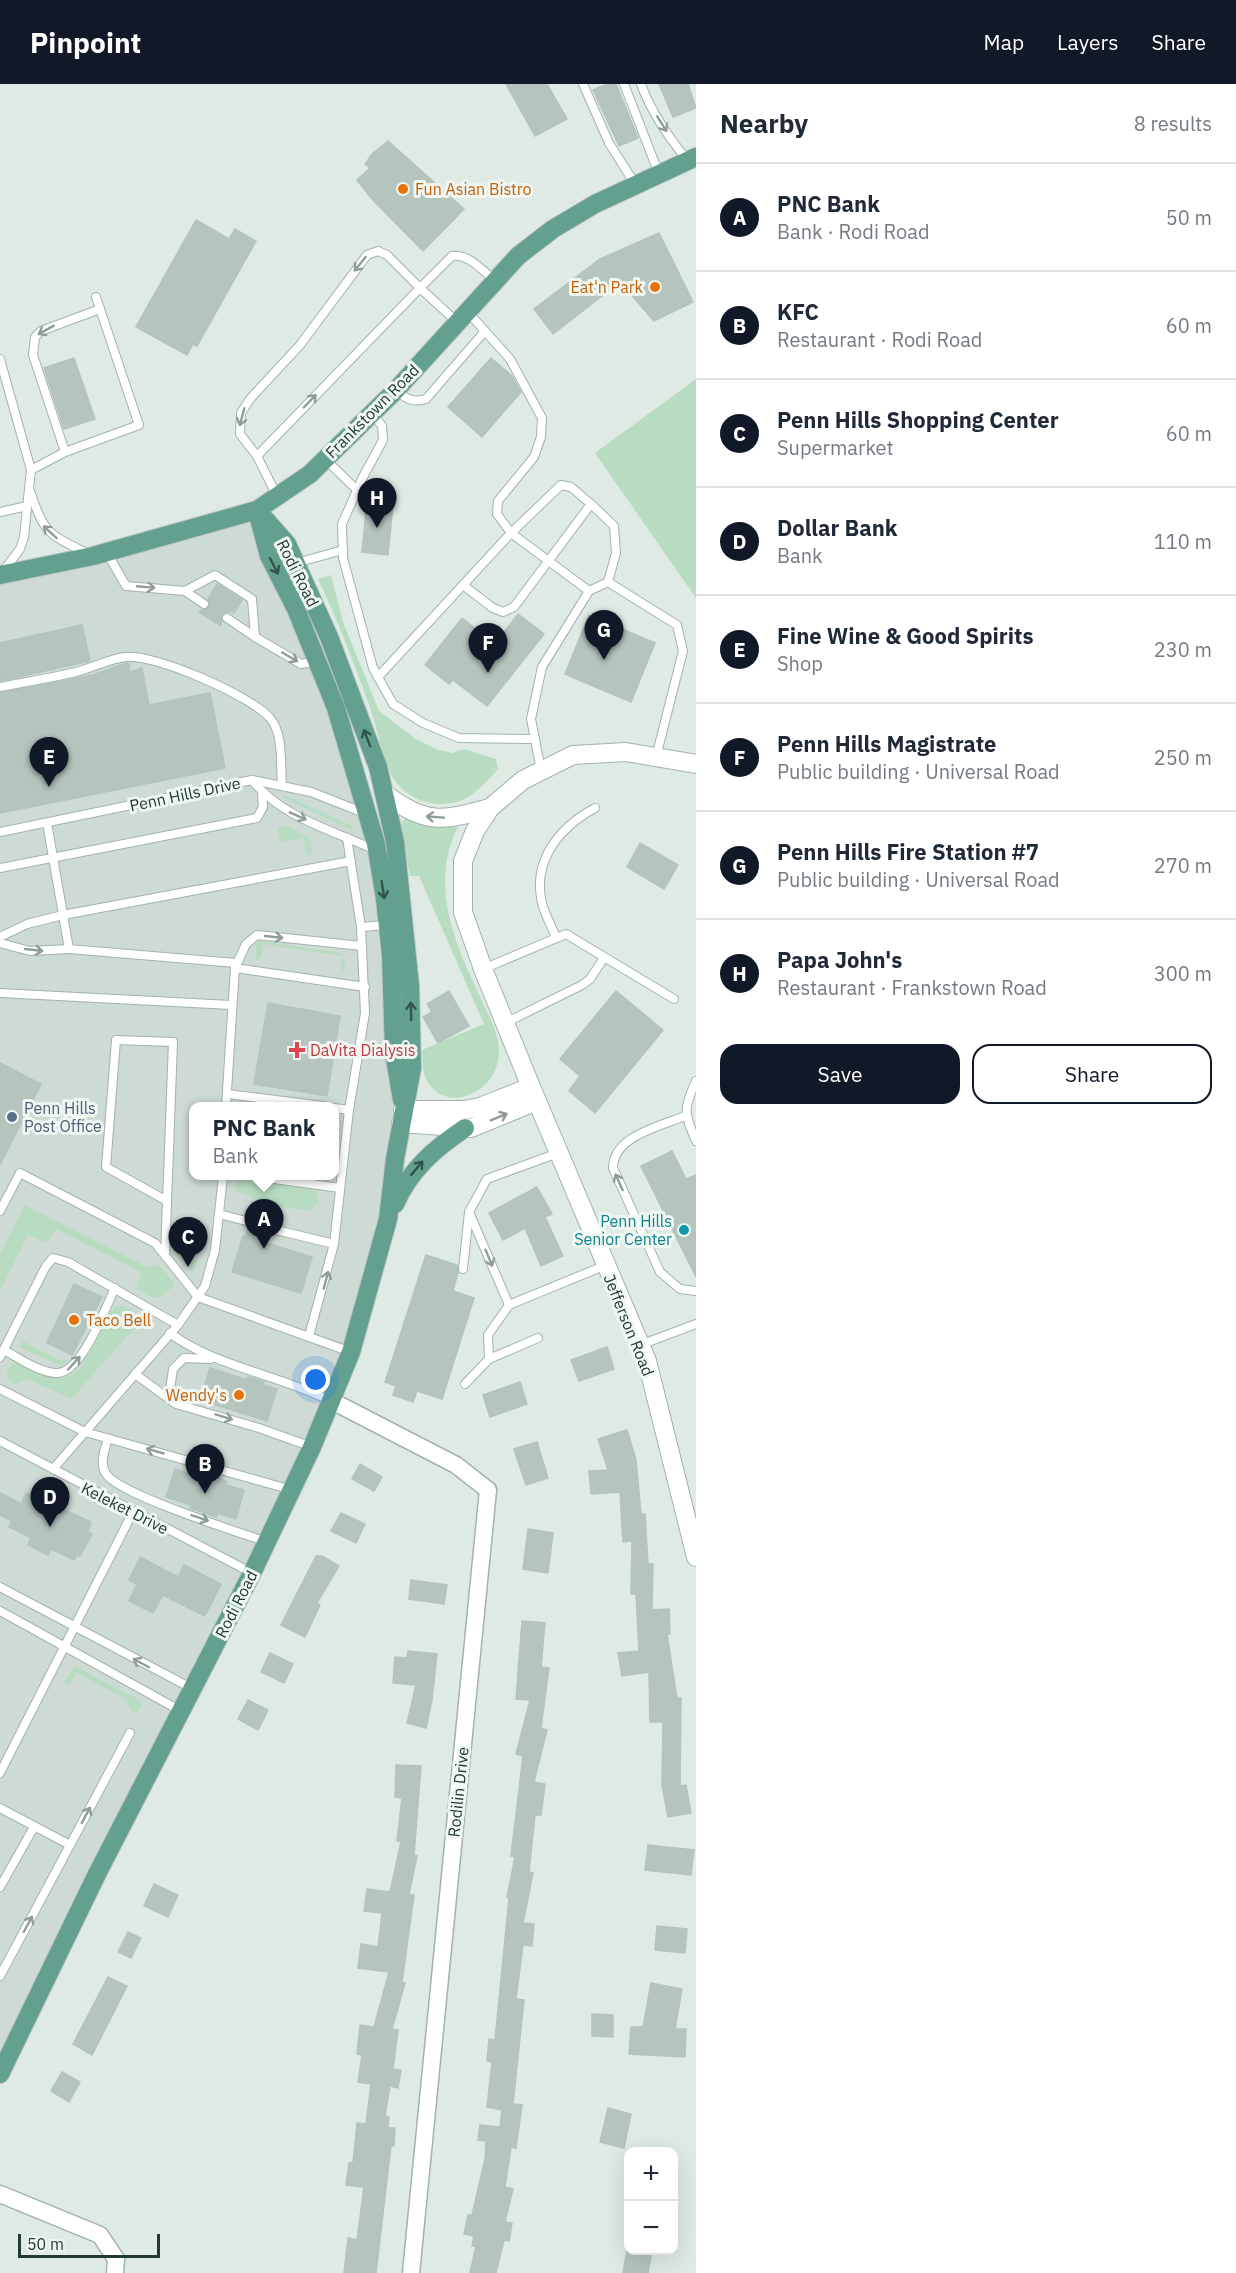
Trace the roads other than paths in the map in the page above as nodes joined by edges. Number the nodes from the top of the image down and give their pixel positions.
1 (583, 84) edge
2 (624, 84) edge
3 (641, 84) edge
4 (692, 159) edge
5 (659, 174) junction
6 (635, 184) junction
7 (494, 280) junction
8 (420, 288) junction
9 (96, 297) dead end
10 (100, 309) junction
11 (462, 316) junction
12 (486, 331) junction
13 (0, 359) edge
14 (396, 390) junction
15 (372, 414) junction
16 (64, 452) junction
17 (257, 456) junction
18 (325, 459) junction
19 (31, 470) junction
20 (29, 488) junction
21 (357, 490) junction
22 (277, 496) junction
23 (591, 504) junction
24 (27, 506) junction
25 (257, 510) junction
26 (0, 512) edge
27 (511, 533) junction
28 (343, 550) junction
29 (100, 554) junction
30 (550, 562) junction
31 (296, 563) junction
32 (0, 575) edge
33 (608, 582) junction
34 (463, 585) junction
35 (185, 591) junction
36 (589, 591) junction
37 (204, 604) dead end
38 (226, 618) dead end
39 (255, 637) junction
40 (318, 661) junction
41 (378, 676) junction
42 (0, 687) edge
43 (535, 739) junction
44 (656, 757) junction
45 (696, 764) edge
46 (541, 771) junction
47 (252, 780) junction
48 (282, 785) junction
49 (262, 793) junction
50 (385, 794) junction
51 (490, 808) junction
52 (595, 808) dead end
53 (367, 814) junction
54 (47, 823) junction
55 (0, 832) edge
56 (347, 838) junction
57 (377, 850) junction
58 (53, 858) junction
59 (351, 861) junction
60 (0, 868) edge
61 (63, 915) junction
62 (387, 925) junction
63 (361, 927) junction
64 (0, 937) edge
65 (556, 938) junction
66 (0, 943) edge
67 (362, 946) junction
68 (69, 949) junction
69 (603, 958) junction
70 (235, 966) junction
71 (483, 969) junction
72 (365, 987) junction
73 (0, 993) edge
74 (674, 999) dead end
75 (231, 1005) junction
76 (505, 1023) junction
77 (696, 1081) edge
78 (226, 1094) junction
79 (534, 1094) junction
80 (226, 1102) edge
81 (286, 1102) edge
82 (339, 1109) edge
83 (349, 1110) junction
84 (685, 1116) junction
85 (402, 1117) junction
86 (465, 1128) junction
87 (696, 1141) edge
88 (558, 1153) junction
89 (339, 1163) edge
90 (339, 1178) edge
91 (222, 1180) edge
92 (282, 1180) edge
93 (340, 1188) junction
94 (167, 1201) junction
95 (0, 1211) edge
96 (469, 1212) junction
97 (219, 1214) junction
98 (388, 1219) junction
99 (250, 1222) dead end
100 (268, 1227) dead end
101 (334, 1244) junction
102 (165, 1256) junction
103 (606, 1265) junction
104 (463, 1269) dead end
105 (115, 1288) junction
106 (696, 1291) edge
107 (198, 1297) junction
108 (509, 1305) junction
109 (178, 1324) junction
110 (696, 1324) edge
111 (170, 1333) junction
112 (309, 1336) junction
113 (538, 1338) dead end
114 (640, 1345) junction
115 (351, 1352) junction
116 (2, 1354) edge
117 (489, 1359) junction
118 (228, 1362) junction
119 (135, 1374) junction
120 (465, 1384) dead end
121 (0, 1389) edge
122 (332, 1401) junction
123 (188, 1407) junction
124 (85, 1432) junction
125 (108, 1438) junction
126 (0, 1441) edge
127 (312, 1447) junction
128 (53, 1469) junction
129 (292, 1490) junction
130 (133, 1512) junction
131 (267, 1542) junction
132 (696, 1557) edge
133 (252, 1574) junction
134 (0, 1587) edge
135 (0, 1611) edge
136 (75, 1628) junction
137 (65, 1647) junction
138 (193, 1690) junction
139 (182, 1711) junction
140 (130, 1733) dead end
141 (0, 1773) edge
142 (0, 1808) edge
143 (34, 1827) junction
144 (70, 1845) junction
145 (3, 1876) edge
146 (0, 1887) edge
147 (0, 1976) edge
148 (0, 2074) edge
149 (0, 2194) edge
150 (115, 2273) edge
151 (411, 2273) edge

1 - 6 lane
2 - 5 lane
3 -> 4 lane
4 - 5 main road, Frankstown Road
5 - 6 main road, Frankstown Road
6 - 7 main road, Frankstown Road
7 - 8 lane
7 - 11 main road, Frankstown Road
8 - 11 lane
17 -> 8 lane
8 -> 17 lane
9 - 10 lane
10 -> 16 lane
10 - 16 lane
11 - 12 lane
11 - 14 main road, Frankstown Road
12 - 14 lane
12 - 27 lane
13 - 19 lane
14 - 15 main road, Frankstown Road
15 - 18 main road, Frankstown Road
15 - 21 lane
16 - 19 lane
17 - 22 lane
18 - 21 lane
18 - 22 main road, Frankstown Road
19 - 20 lane
20 - 24 lane
29 -> 20 lane
21 - 28 lane
22 - 25 main road, Frankstown Road
23 - 27 lane
23 - 30 lane
23 - 33 lane
24 - 26 lane
24 - 32 lane
25 - 29 main road, Frankstown Road
25 - 31 main road, Rodi Road
25 -> 40 main road, Rodi Road
27 - 30 lane
27 - 34 lane
28 - 31 lane
28 - 41 lane
29 - 32 main road, Frankstown Road
29 -> 35 lane
30 - 34 lane
30 - 36 lane
50 -> 31 main road, Rodi Road
33 - 36 lane
33 - 44 lane
34 - 41 lane
35 - 37 lane
35 - 39 lane
36 - 43 lane
38 - 39 lane
39 -> 40 lane
40 - 53 main road, Rodi Road
41 - 43 lane
42 - 48 lane
43 - 46 lane
44 - 45 street
44 - 46 street
46 - 51 street
47 - 48 lane, Penn Hills Drive
47 - 49 lane
47 - 54 lane, Penn Hills Drive
48 - 53 lane, Penn Hills Drive
49 -> 56 lane
49 - 58 lane
51 -> 50 street
85 -> 50 main road, Rodi Road
51 - 71 street, Jefferson Road
52 - 65 lane
53 - 57 main road, Rodi Road
54 - 55 lane, Penn Hills Drive
54 - 58 lane
56 - 57 lane
56 - 59 lane
57 -> 62 main road, Rodi Road
58 - 60 lane
58 - 61 lane
59 - 61 lane
59 - 63 lane
61 - 64 lane
61 - 68 lane
62 - 63 lane
62 - 85 main road, Rodi Road
63 - 67 lane
65 - 69 lane
65 - 71 lane
66 -> 68 lane
70 -> 67 lane
67 - 72 lane
68 - 70 lane
69 - 74 lane
69 - 76 lane
70 - 72 lane
70 - 75 lane
71 - 76 street, Jefferson Road
72 - 83 lane
73 - 75 lane
75 - 78 lane
76 - 79 street, Jefferson Road
77 - 84 lane
78 - 80 lane
78 - 81 lane
79 - 85 street
86 -> 79 street
79 - 88 street, Jefferson Road
82 - 83 lane
83 - 89 lane
84 - 87 lane
106 -> 84 lane
85 - 86 street
85 - 98 main road, Rodi Road
98 -> 86 main road
88 - 96 lane
88 - 103 street, Jefferson Road
90 - 93 lane
91 - 97 lane
92 - 93 lane
93 - 101 lane
94 - 94 lane
94 - 102 lane
95 - 102 lane
96 - 104 lane
96 -> 108 lane
97 - 99 lane
97 - 107 lane
98 - 115 main road, Rodi Road
100 - 101 lane
112 -> 101 lane
102 - 107 lane
103 - 108 lane
103 - 114 street, Jefferson Road
105 - 109 lane
116 -> 105 lane
105 - 116 lane
107 - 109 lane
107 - 112 lane
108 - 117 lane
109 - 111 lane
110 - 114 lane
111 - 118 lane
111 - 119 lane
112 - 115 lane
113 - 117 lane
114 - 132 street, Jefferson Road
115 - 122 main road, Rodi Road
117 - 120 lane
118 - 122 lane
118 - 123 lane
119 - 123 lane
119 - 124 lane
121 - 124 lane
122 - 127 main road, Rodi Road
122 - 151 street, Rodilin Drive
123 -> 127 lane
124 - 125 lane
124 - 128 lane
129 -> 125 lane
125 -> 131 lane
126 - 128 lane, Keleket Drive
127 - 129 main road, Rodi Road
128 - 130 lane, Keleket Drive
129 - 131 main road, Rodi Road
130 - 133 lane, Keleket Drive
130 - 136 lane
131 - 133 main road, Rodi Road
133 - 138 main road, Rodi Road
134 - 136 lane
135 - 137 lane
136 - 137 lane
138 -> 136 lane
137 - 139 lane
137 - 141 lane
138 - 139 main road, Rodi Road
139 - 148 main road, Rodi Road
144 -> 140 lane
142 - 143 lane
143 - 144 lane
143 - 145 lane
147 -> 144 lane
145 - 146 lane
149 - 150 street

